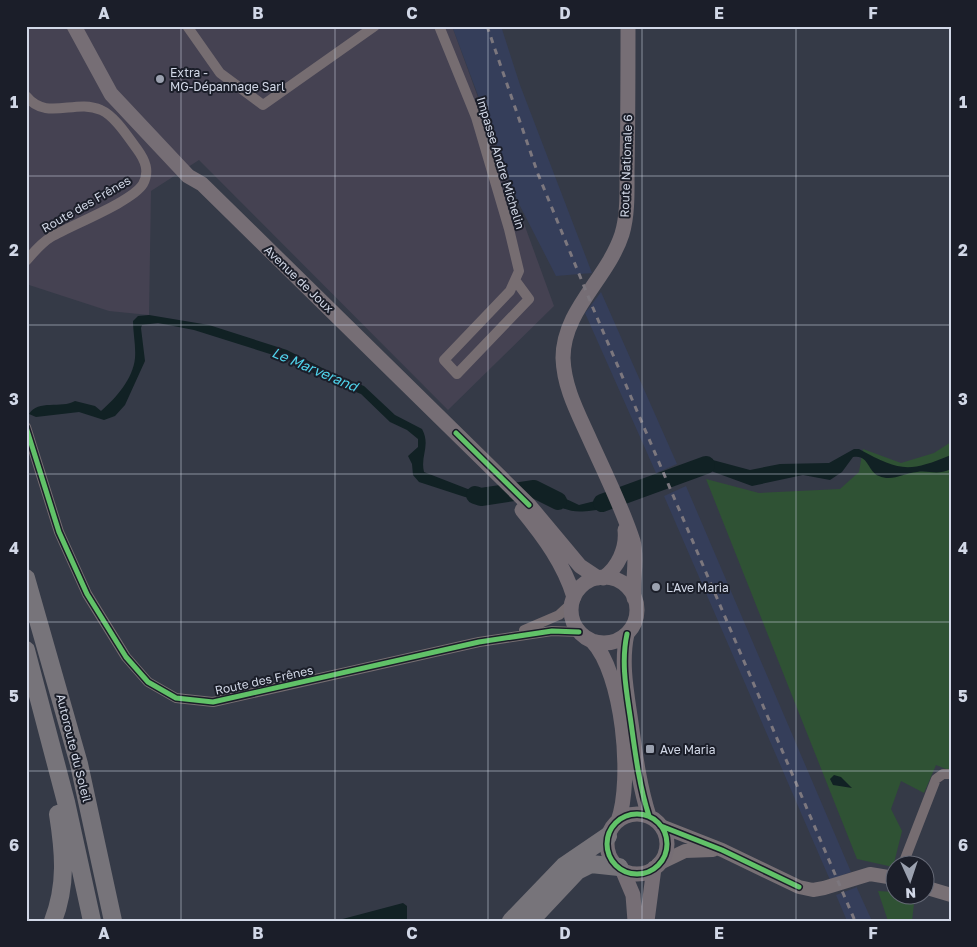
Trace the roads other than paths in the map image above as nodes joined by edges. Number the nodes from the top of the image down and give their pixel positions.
1 (74, 26) edge
2 (85, 26) edge
3 (187, 26) edge
4 (375, 26) edge
5 (439, 26) edge
6 (628, 26) edge
7 (26, 96) edge
8 (202, 184) junction
9 (26, 261) edge
10 (515, 280) junction
11 (26, 427) edge
12 (29, 446) edge
13 (522, 503) junction
14 (623, 517) junction
15 (26, 578) edge
16 (601, 578) junction
17 (634, 598) junction
18 (573, 600) junction
19 (579, 632) junction
20 (627, 634) junction
21 (512, 635) junction
22 (592, 641) junction
23 (26, 650) edge
24 (44, 712) junction
25 (951, 774) edge
26 (655, 821) junction
27 (613, 828) junction
28 (722, 850) junction
29 (907, 854) edge
30 (100, 855) junction
31 (656, 866) junction
32 (620, 868) junction
33 (884, 876) edge
34 (934, 890) edge
35 (951, 895) edge
36 (53, 921) edge
37 (92, 921) edge
38 (113, 921) edge
39 (120, 921) edge
40 (511, 921) edge
41 (530, 921) edge
42 (635, 921) edge
43 (647, 921) edge

1 - 8 main road, Avenue de Joux
2 - 8 main road, Avenue de Joux
3 - 4 street
5 - 10 street, Impasse Andre Michelin
6 - 14 main road, Route Nationale 6
7 - 9 street, Route des Frênes
8 - 13 main road, Avenue de Joux
10 - 10 street
11 - 12 street, Route des Frênes
12 - 21 street, Route des Frênes
13 - 16 main road, Avenue de Joux
13 - 18 main road, Avenue de Joux
14 - 16 main road, Route Nationale 6
14 - 17 main road, Route Nationale 6
15 - 30 highway, Autoroute du Soleil
16 - 17 main road
16 - 18 main road
17 - 20 main road
18 - 19 main road
18 - 21 street, Route des Frênes
19 - 21 street, Route des Frênes
19 - 22 main road
20 - 22 main road
20 - 26 main road
22 - 27 main road
23 - 24 highway, Autoroute du Soleil
24 - 36 highway
24 - 37 highway, Autoroute du Soleil
25 - 29 street
26 - 27 main road
26 - 28 main road
26 - 31 main road
27 - 32 main road
27 - 40 highway
28 - 31 main road
28 - 33 main road
30 - 38 highway, Autoroute du Soleil
30 - 39 highway
31 - 32 main road
31 - 43 main road
32 - 41 highway
32 - 42 main road
34 - 35 main road

